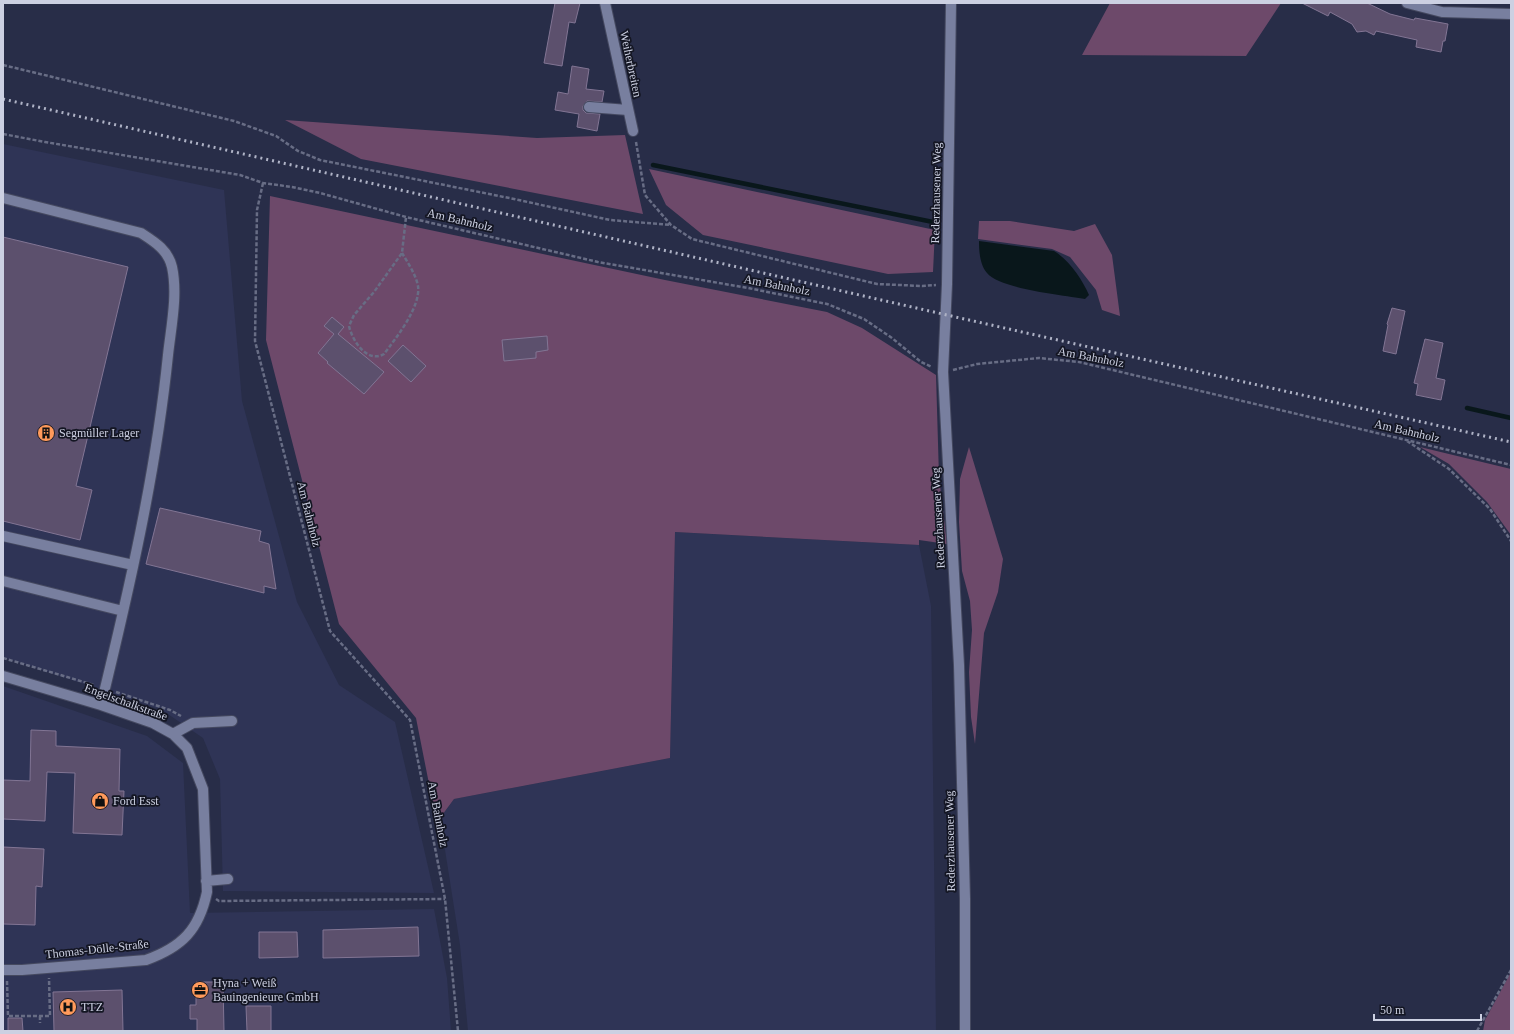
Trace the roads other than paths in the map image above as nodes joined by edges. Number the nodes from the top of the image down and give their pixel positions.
1 (605, 3) edge
2 (951, 3) edge
3 (1407, 3) edge
4 (1511, 14) edge
5 (589, 107) dead end
6 (628, 110) junction
7 (633, 131) road end
8 (3, 198) edge
9 (3, 536) edge
10 (133, 565) junction
11 (3, 581) edge
12 (122, 611) junction
13 (3, 676) edge
14 (101, 705) junction
15 (232, 721) dead end
16 (173, 734) junction
17 (228, 880) dead end
18 (206, 881) junction
19 (206, 892) joint
20 (5, 970) edge
21 (965, 1031) edge

1 - 6 street, Weiherbreiten
2 - 21 street, Rederzhausener Weg
3 - 4 street
5 - 6 street
6 - 7 street, Weiherbreiten
8 - 10 street
9 - 10 street
10 - 12 street
11 - 12 street
12 - 14 street
13 - 14 street, Engelschalkstraße
14 - 16 street, Engelschalkstraße
15 - 16 street
16 - 18 street, Engelschalkstraße
17 - 18 street
18 - 19 street, Engelschalkstraße
19 - 20 street, Thomas-Dölle-Straße

